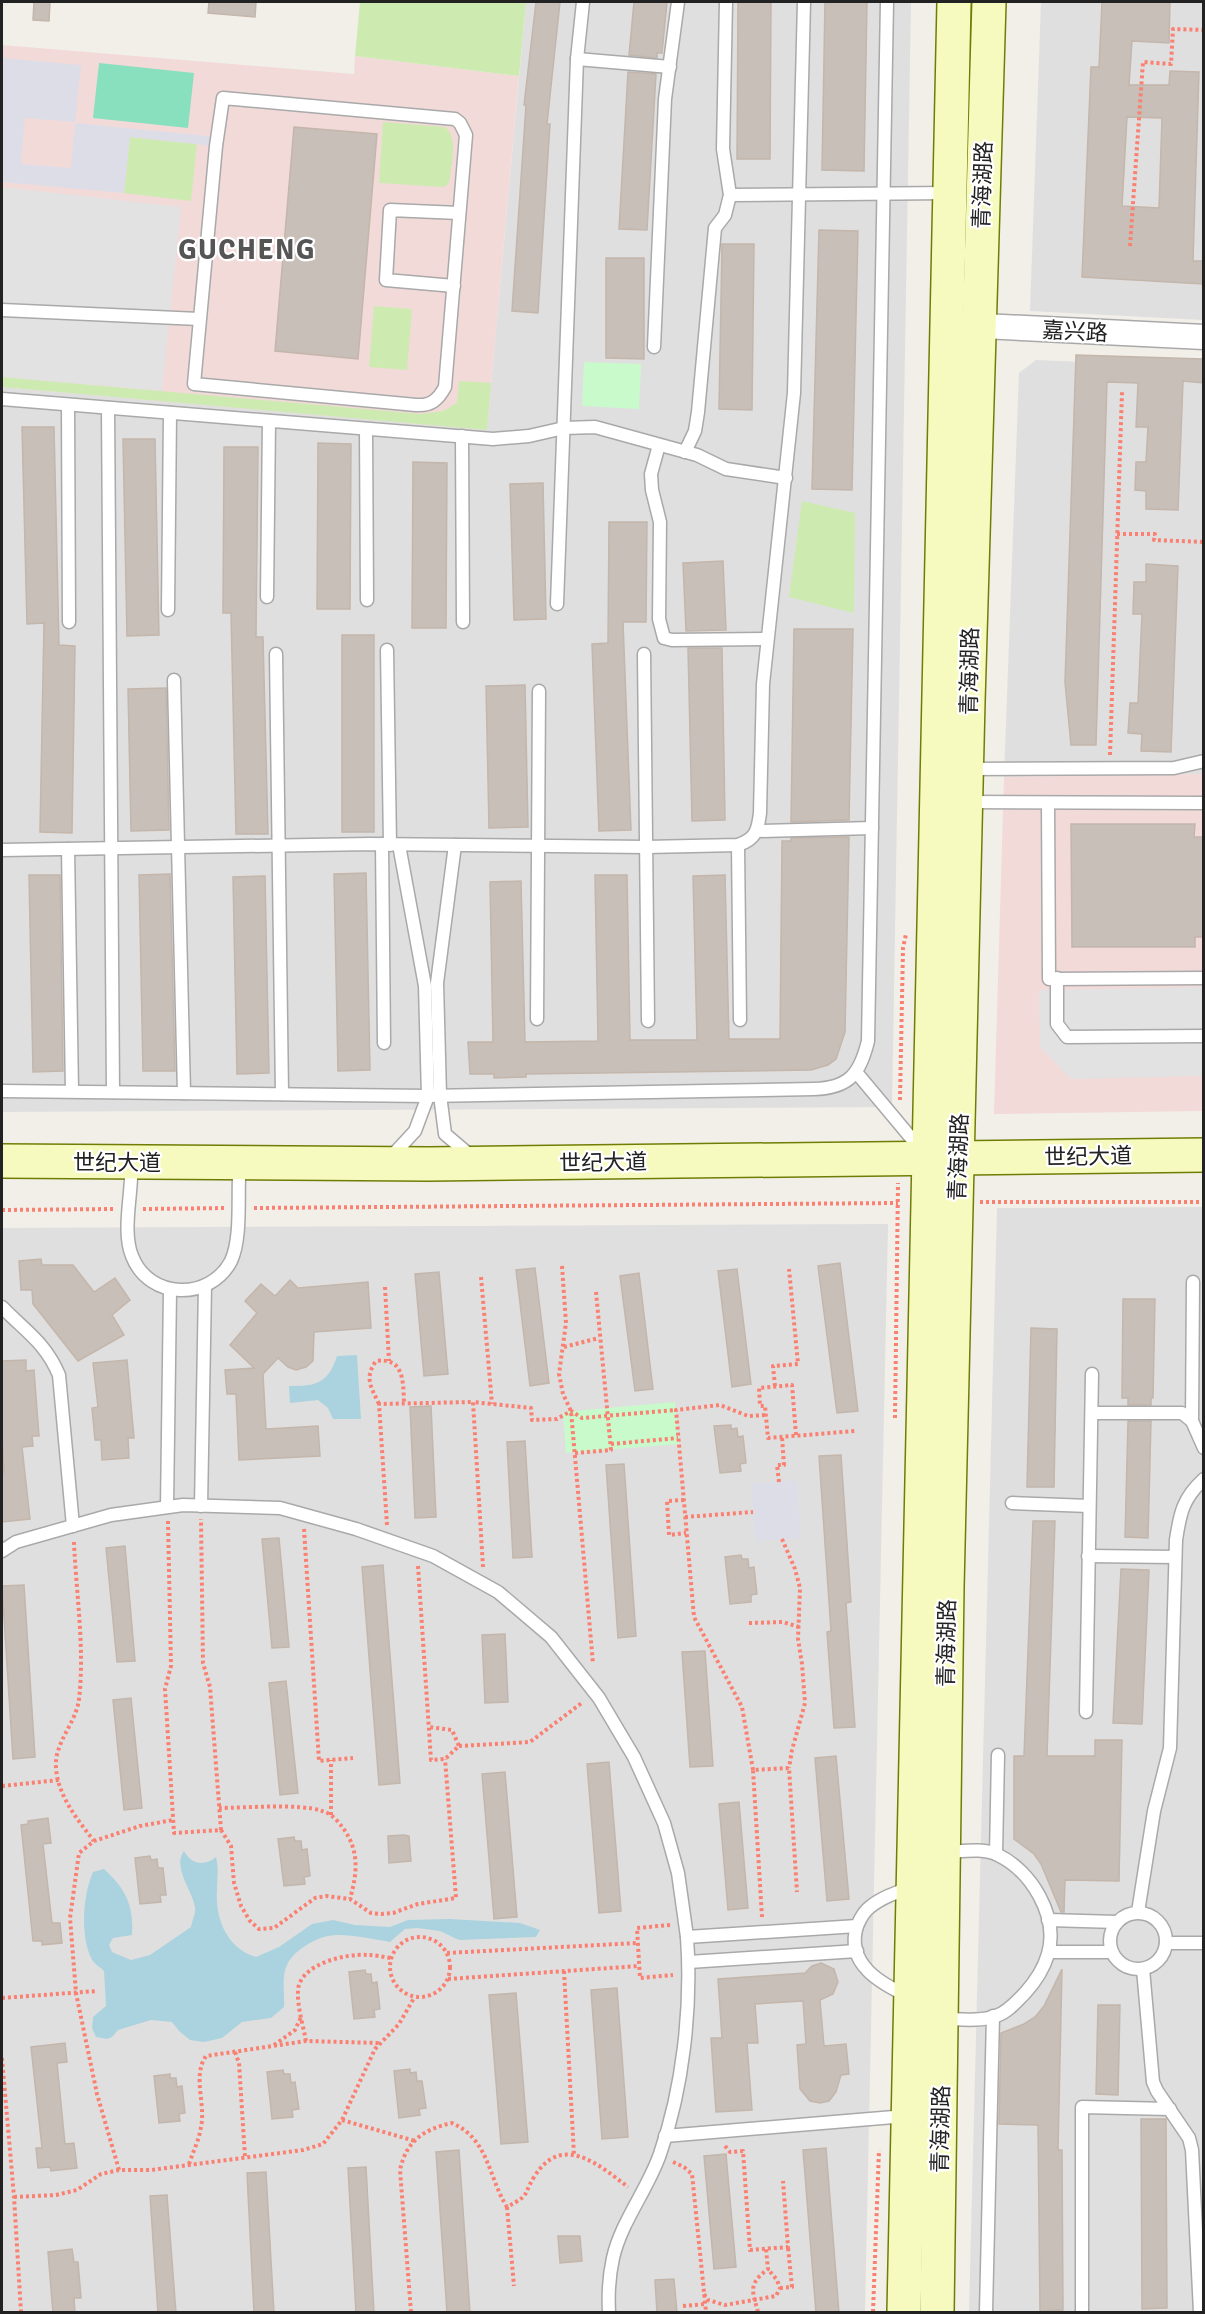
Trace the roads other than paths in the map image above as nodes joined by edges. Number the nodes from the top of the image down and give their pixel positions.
1 (583, 2) edge
2 (678, 2) edge
3 (726, 2) edge
4 (804, 2) edge
5 (888, 2) edge
6 (954, 2) edge
7 (989, 2) edge
8 (577, 59) junction
9 (670, 67) junction
10 (965, 193) junction
11 (801, 194) junction
12 (885, 194) junction
13 (730, 195) junction
14 (459, 213) junction
15 (453, 286) junction
16 (2, 310) edge
17 (199, 319) junction
18 (946, 324) junction
19 (978, 326) junction
20 (1203, 337) edge
21 (654, 347) dead end
22 (2, 399) edge
23 (68, 405) junction
24 (108, 408) junction
25 (170, 413) junction
26 (269, 421) junction
27 (564, 428) junction
28 (366, 429) junction
29 (462, 436) junction
30 (659, 445) junction
31 (685, 452) junction
32 (786, 478) junction
33 (267, 597) dead end
34 (367, 600) dead end
35 (557, 604) dead end
36 (168, 610) dead end
37 (69, 622) dead end
38 (464, 622) dead end
39 (767, 639) junction
40 (387, 650) dead end
41 (276, 654) dead end
42 (644, 654) dead end
43 (174, 680) dead end
44 (539, 691) dead end
45 (1203, 761) edge
46 (967, 768) junction
47 (966, 802) junction
48 (1048, 803) junction
49 (1203, 804) edge
50 (872, 828) junction
51 (758, 831) junction
52 (390, 845) junction
53 (455, 845) junction
54 (738, 845) junction
55 (278, 846) junction
56 (538, 846) junction
57 (177, 847) junction
58 (646, 847) junction
59 (111, 848) junction
60 (68, 849) junction
61 (2, 850) edge
62 (1057, 978) junction
63 (1203, 978) edge
64 (537, 1018) dead end
65 (740, 1020) dead end
66 (648, 1021) dead end
67 (1203, 1036) edge
68 (384, 1042) dead end
69 (856, 1072) junction
70 (2, 1091) edge
71 (72, 1091) junction
72 (113, 1092) junction
73 (184, 1093) junction
74 (282, 1094) junction
75 (434, 1096) junction
76 (1203, 1155) edge
77 (2, 1161) edge
78 (480, 1163) junction
79 (385, 1164) junction
80 (1203, 1178) edge
81 (943, 1179) junction
82 (2, 1180) edge
83 (238, 1193) junction
84 (130, 1194) junction
85 (1193, 1282) dead end
86 (205, 1286) junction
87 (170, 1290) junction
88 (2, 1307) edge
89 (1092, 1374) dead end
90 (1092, 1413) junction
91 (1192, 1420) junction
92 (1203, 1448) edge
93 (1203, 1479) edge
94 (1012, 1503) dead end
95 (201, 1506) junction
96 (1089, 1506) junction
97 (167, 1507) junction
98 (73, 1526) junction
99 (2, 1551) edge
100 (1088, 1556) junction
101 (1175, 1557) junction
102 (1086, 1712) dead end
103 (998, 1755) dead end
104 (929, 1852) junction
105 (996, 1854) junction
106 (913, 1886) junction
107 (1138, 1912) junction
108 (1048, 1920) junction
109 (1117, 1922) junction
110 (857, 1926) junction
111 (686, 1931) junction
112 (1166, 1943) junction
113 (1203, 1943) edge
114 (857, 1951) junction
115 (1049, 1952) junction
116 (1112, 1952) junction
117 (688, 1968) junction
118 (1143, 1969) junction
119 (923, 2015) junction
120 (993, 2016) junction
121 (1170, 2109) junction
122 (908, 2115) junction
123 (665, 2136) junction
124 (609, 2313) edge
125 (904, 2313) edge
126 (937, 2313) edge
127 (986, 2313) edge
128 (1082, 2313) edge
129 (1200, 2313) edge

1 - 8 lane
2 - 9 lane
3 - 13 lane
4 - 11 lane
5 - 12 lane
6 - 10 main road, 青海湖路
7 - 10 main road, 青海湖路
8 - 9 lane
8 - 27 lane
9 - 21 lane
10 - 12 lane
10 - 18 main road, 青海湖路
10 - 19 main road, 青海湖路
11 - 12 lane
11 - 13 lane
11 - 32 lane
12 - 50 lane
13 - 31 lane
14 - 15 lane
14 - 15 lane
14 - 17 lane
15 - 17 lane
16 - 17 lane
18 - 19 street, 嘉兴路
18 - 81 main road, 青海湖路
19 - 20 street, 嘉兴路
19 - 46 main road, 青海湖路
22 - 23 lane
23 - 24 lane
23 - 37 lane
24 - 25 lane
24 - 59 lane
25 - 26 lane
25 - 36 lane
26 - 28 lane
26 - 33 lane
27 - 29 lane
27 - 30 lane
27 - 35 lane
28 - 29 lane
28 - 34 lane
29 - 38 lane
30 - 31 lane
30 - 39 lane
31 - 32 lane
32 - 39 lane
39 - 51 lane
40 - 52 lane
41 - 55 lane
42 - 58 lane
43 - 57 lane
44 - 56 lane
45 - 46 lane
46 - 47 main road, 青海湖路
47 - 48 lane
47 - 81 main road, 青海湖路
48 - 49 lane
48 - 62 lane
50 - 51 lane
50 - 69 lane
51 - 54 lane
52 - 53 lane
52 - 55 lane
52 - 68 lane
52 - 75 lane
53 - 56 lane
53 - 75 lane
54 - 58 lane
54 - 65 lane
55 - 57 lane
55 - 74 lane
56 - 58 lane
56 - 64 lane
57 - 59 lane
57 - 73 lane
58 - 66 lane
59 - 60 lane
59 - 72 lane
60 - 61 lane
60 - 71 lane
62 - 63 lane
62 - 67 lane
69 - 75 lane
69 - 81 lane
70 - 71 lane
71 - 72 lane
72 - 73 lane
73 - 74 lane
74 - 75 lane
75 - 78 lane
75 - 79 lane
76 - 81 main road, 世纪大道
77 - 79 main road, 世纪大道
78 - 79 main road, 世纪大道
78 - 81 main road, 世纪大道
80 - 81 main road, 世纪大道
81 - 83 main road, 世纪大道
81 - 104 main road, 青海湖路
82 - 84 main road, 世纪大道
83 - 84 main road, 世纪大道
83 - 86 lane
84 - 87 lane
85 - 91 lane
86 - 87 lane
86 - 95 lane
87 - 97 lane
88 - 98 lane
89 - 90 lane
90 - 91 lane
90 - 96 lane
91 - 92 lane
93 - 101 lane
94 - 96 lane
95 - 97 lane
95 - 111 lane
96 - 100 lane
97 - 98 lane
98 - 99 lane
100 - 101 lane
100 - 102 lane
101 - 107 lane
103 - 105 lane
104 - 105 lane
104 - 106 main road, 青海湖路
104 - 119 main road, 青海湖路
105 - 108 lane
106 - 110 lane
106 - 119 main road, 青海湖路
107 - 109 lane
107 - 112 lane
108 - 109 lane
108 - 115 lane
109 - 116 lane
110 - 111 lane
110 - 114 lane
111 - 117 lane
112 - 113 lane
112 - 118 lane
114 - 117 lane
114 - 119 lane
115 - 116 lane
115 - 120 lane
116 - 118 lane
117 - 123 lane
118 - 121 lane
119 - 120 lane
119 - 122 main road, 青海湖路
119 - 126 main road, 青海湖路
120 - 127 lane
121 - 128 lane
121 - 129 lane
122 - 123 lane
122 - 125 main road, 青海湖路
123 - 124 lane

